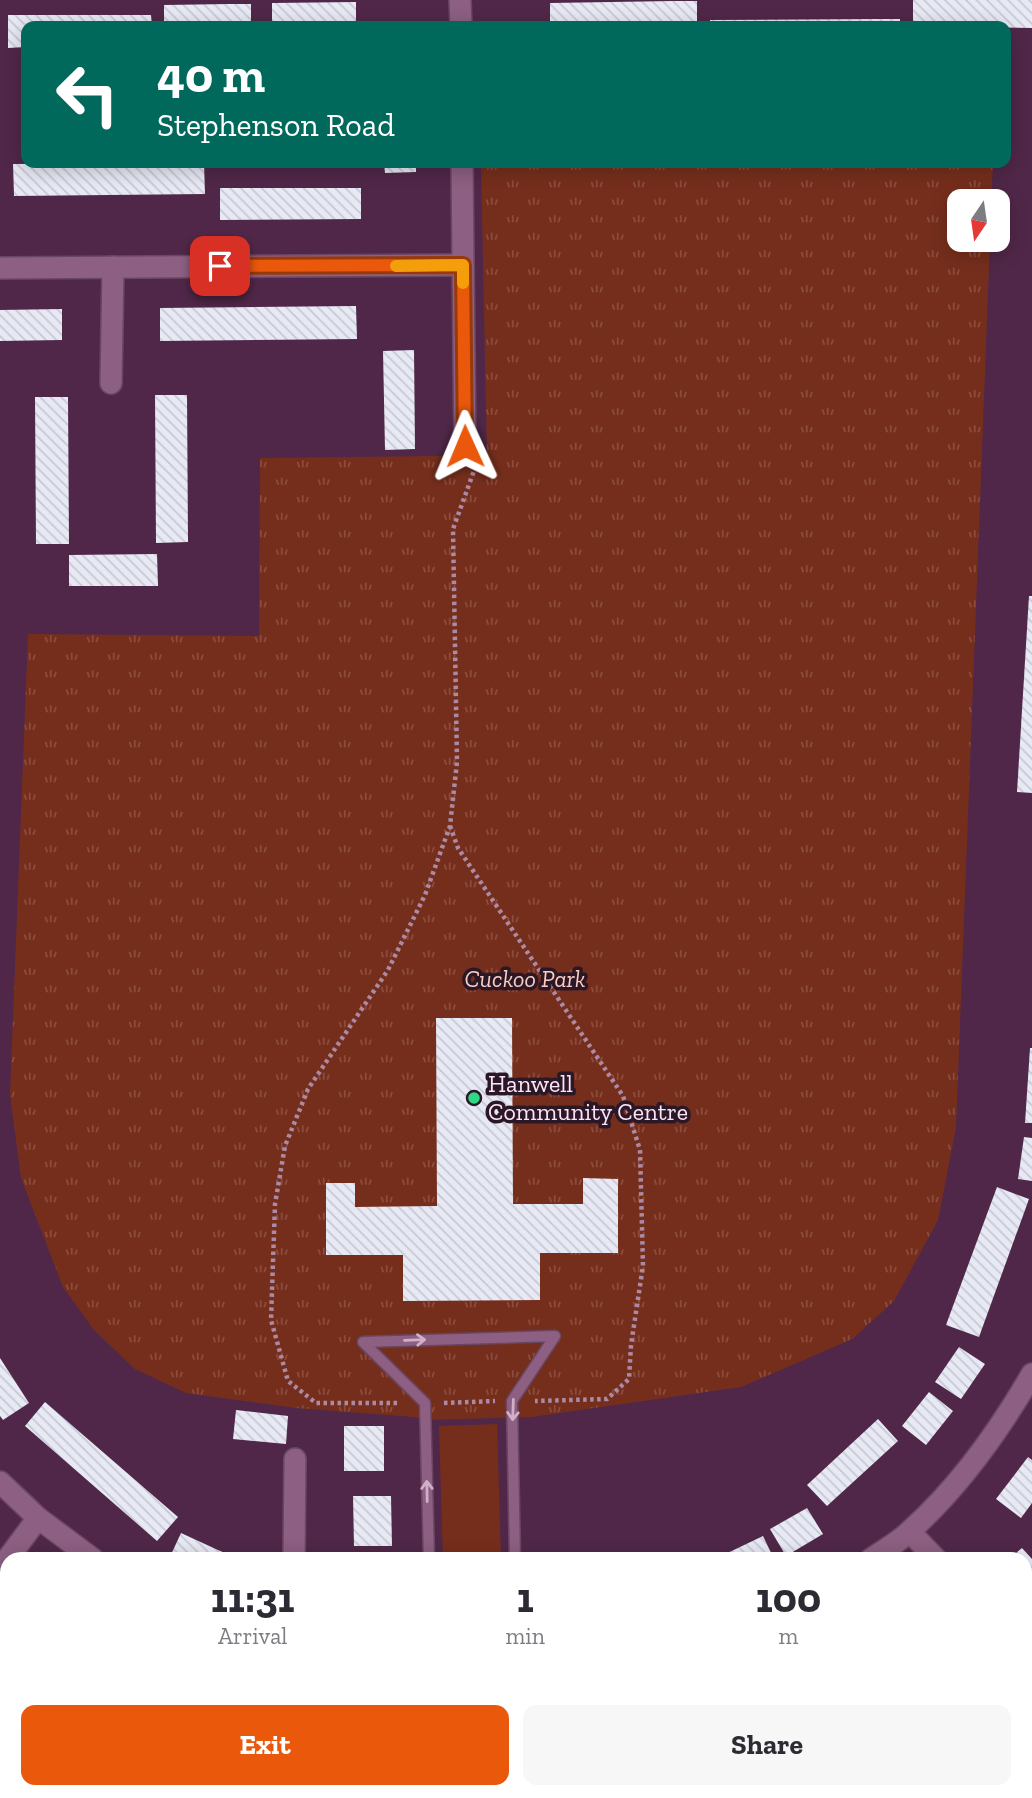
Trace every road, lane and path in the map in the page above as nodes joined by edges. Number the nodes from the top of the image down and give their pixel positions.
1 (460, 0) edge
2 (461, 21) edge
3 (462, 168) edge
4 (463, 265) junction
5 (113, 267) junction
6 (0, 268) edge
7 (111, 383) dead end
8 (465, 446) joint
9 (450, 826) junction
10 (1032, 1374) edge
11 (512, 1401) junction
12 (425, 1403) junction
13 (295, 1459) dead end
14 (0, 1482) edge
15 (38, 1518) junction
16 (910, 1532) junction
17 (13, 1552) edge
18 (84, 1552) edge
19 (294, 1552) edge
20 (429, 1552) edge
21 (515, 1552) edge
22 (881, 1552) edge
23 (929, 1552) edge

1 - 2 street
3 - 4 street
4 - 5 street
4 - 8 street
5 - 6 street
5 - 7 street
8 - 9 path
9 - 11 path
9 - 12 path
10 - 16 street
11 - 12 path
12 -> 11 lane
11 -> 21 lane
20 -> 12 lane
13 - 19 street
14 - 15 street
15 - 17 street
15 - 18 street
16 - 22 street
16 - 23 street

